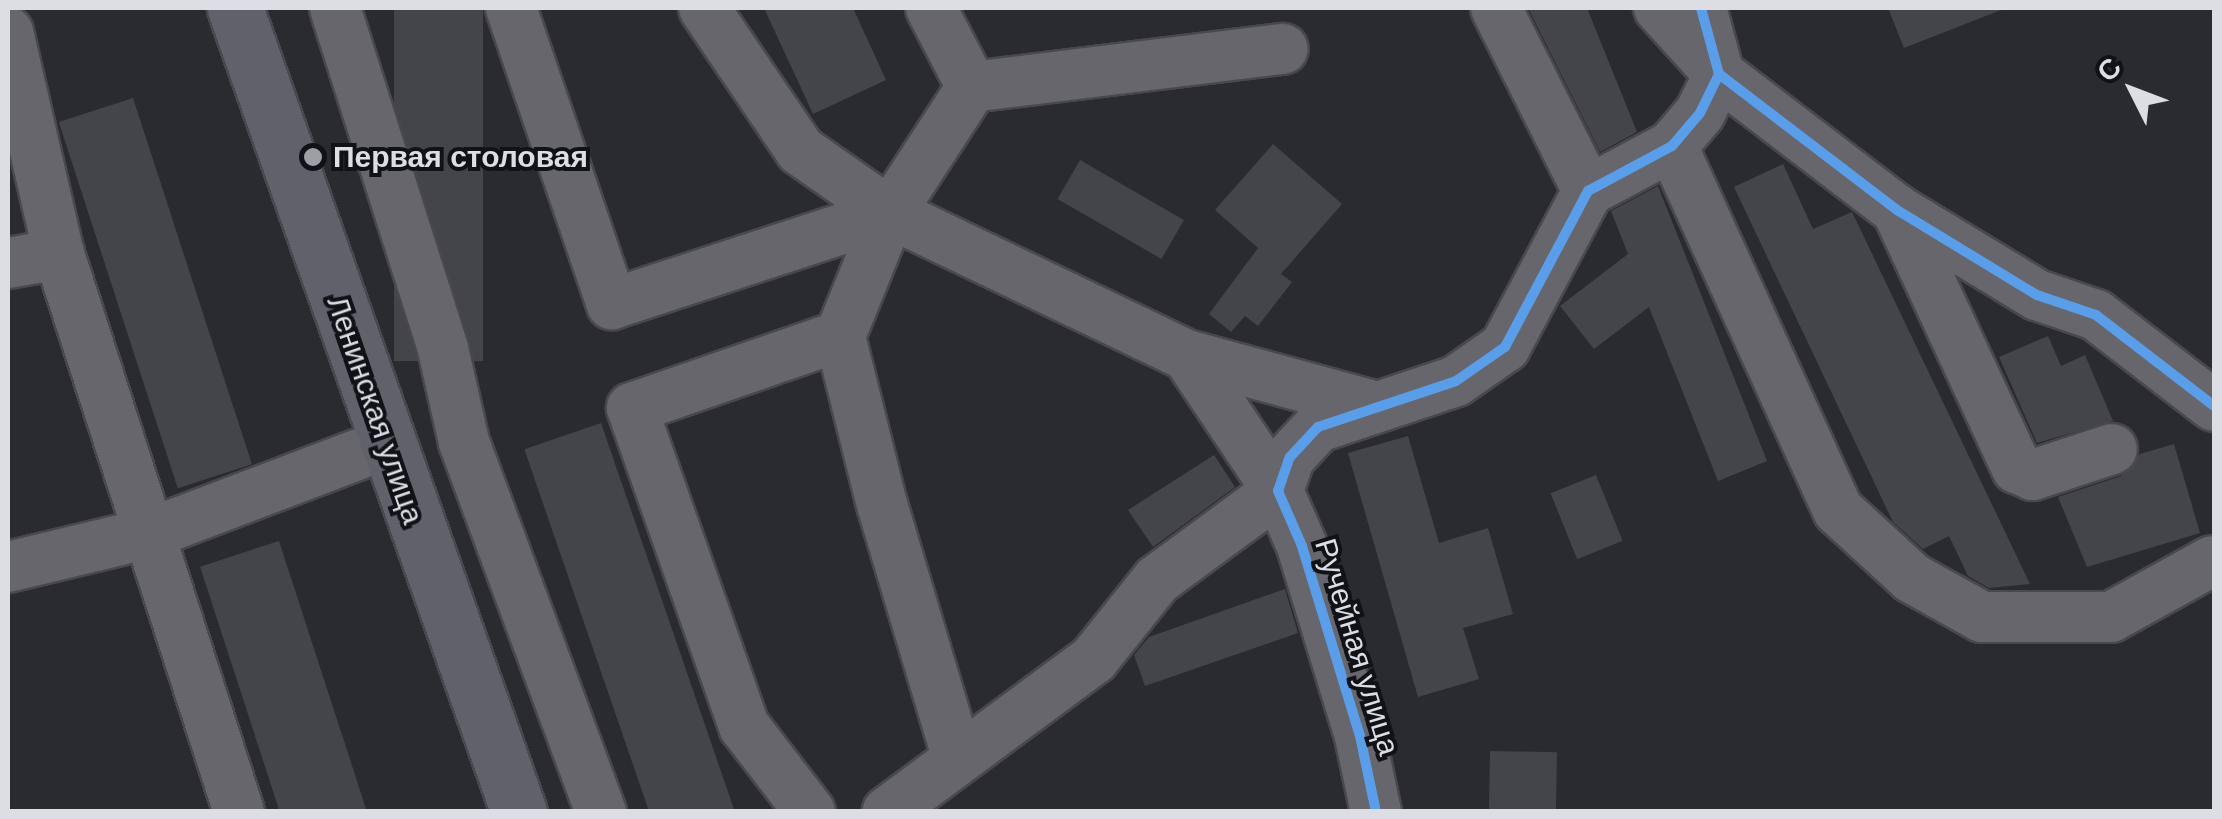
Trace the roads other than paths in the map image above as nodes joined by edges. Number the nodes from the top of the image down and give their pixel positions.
1 (235, 8) edge
2 (335, 8) edge
3 (511, 8) edge
4 (704, 8) edge
5 (931, 8) edge
6 (1496, 8) edge
7 (1659, 8) edge
8 (1701, 8) edge
9 (8, 32) edge
10 (1282, 49) dead end
11 (1719, 74) junction
12 (972, 87) junction
13 (1672, 146) junction
14 (1588, 191) junction
15 (1897, 210) junction
16 (890, 214) junction
17 (59, 254) junction
18 (8, 263) edge
19 (840, 336) junction
20 (1187, 356) junction
21 (1373, 406) junction
22 (2214, 406) edge
23 (2112, 450) dead end
24 (359, 454) dead end
25 (1278, 491) junction
26 (154, 532) junction
27 (2212, 562) dead end
28 (8, 567) edge
29 (957, 756) junction
30 (239, 812) edge
31 (519, 812) edge
32 (601, 812) edge
33 (810, 812) edge
34 (887, 812) edge
35 (1376, 812) edge

1 - 31 main road, Ленинская улица
2 - 32 street
3 - 16 street
4 - 16 street
5 - 12 street
6 - 14 street
7 - 11 street
8 - 11 street
9 - 17 street
10 - 12 street
11 - 13 street
11 - 15 street
12 - 16 street
13 - 14 street
13 - 27 street
14 - 21 street
15 - 22 street
15 - 23 street
16 - 19 street
16 - 20 street
17 - 18 street
17 - 26 street
19 - 29 street
19 - 33 street
20 - 21 street
20 - 25 street, Ручейная улица
21 - 25 street
24 - 26 street
25 - 29 street
25 - 35 street, Ручейная улица
26 - 28 street
26 - 30 street
29 - 34 street

